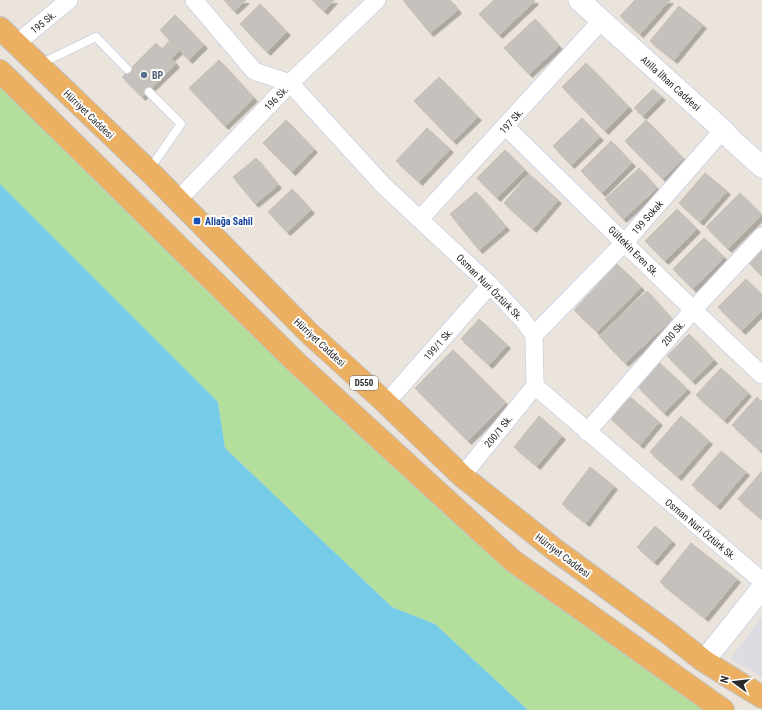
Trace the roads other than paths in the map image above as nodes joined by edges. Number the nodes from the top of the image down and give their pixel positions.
1 (70, 0) edge
2 (194, 0) edge
3 (377, 0) edge
4 (579, 0) edge
5 (601, 21) junction
6 (0, 28) edge
7 (16, 44) junction
8 (38, 65) junction
9 (127, 69) dead end
10 (0, 71) edge
11 (290, 83) junction
12 (149, 92) dead end
13 (506, 127) junction
14 (723, 130) junction
15 (762, 167) edge
16 (149, 171) junction
17 (178, 200) junction
18 (420, 219) junction
19 (762, 236) edge
20 (625, 242) junction
21 (490, 285) junction
22 (693, 310) junction
23 (534, 335) junction
24 (762, 375) edge
25 (535, 386) junction
26 (386, 403) junction
27 (587, 432) junction
28 (462, 476) junction
29 (762, 582) edge
30 (762, 588) edge
31 (704, 660) junction
32 (762, 697) edge
33 (723, 710) edge

1 - 7 street, 195 Sk.
2 - 11 street, Osman Nuri Öztürk Sk.
3 - 11 street, 196 Sk.
4 - 5 street, Atilla İlhan Caddesi
5 - 13 street, 197 Sk.
5 - 14 street, Atilla İlhan Caddesi
6 - 7 highway, Hürriyet Caddesi / D550
7 - 8 highway, Hürriyet Caddesi / D550
8 - 9 lane
8 - 16 highway, Hürriyet Caddesi / D550
10 - 33 highway
11 - 17 street, 196 Sk.
11 - 18 street, Osman Nuri Öztürk Sk.
12 - 16 lane
13 - 18 street, 197 Sk.
13 - 20 street, Gültekin Eren Sk.
14 - 15 street, Atilla İlhan Caddesi
14 - 20 street, 199 Sokak
16 - 17 highway, Hürriyet Caddesi / D550
17 - 26 highway, Hürriyet Caddesi / D550
18 - 21 street, Osman Nuri Öztürk Sk.
19 - 22 street, 200 Sk.
20 - 22 street, Gültekin Eren Sk.
20 - 23 street, 199 Sokak
21 - 23 street, Osman Nuri Öztürk Sk.
21 - 26 street, 199/1 Sk.
22 - 24 street, Gültekin Eren Sk.
22 - 27 street, 200 Sk.
23 - 25 street
25 - 27 street, Osman Nuri Öztürk Sk.
25 - 28 street, 200/1 Sk.
26 - 28 highway, Hürriyet Caddesi / D550
27 - 29 street, Osman Nuri Öztürk Sk.
28 - 31 highway, Hürriyet Caddesi / D550
30 - 31 street
31 - 32 highway, Hürriyet Caddesi / D550

